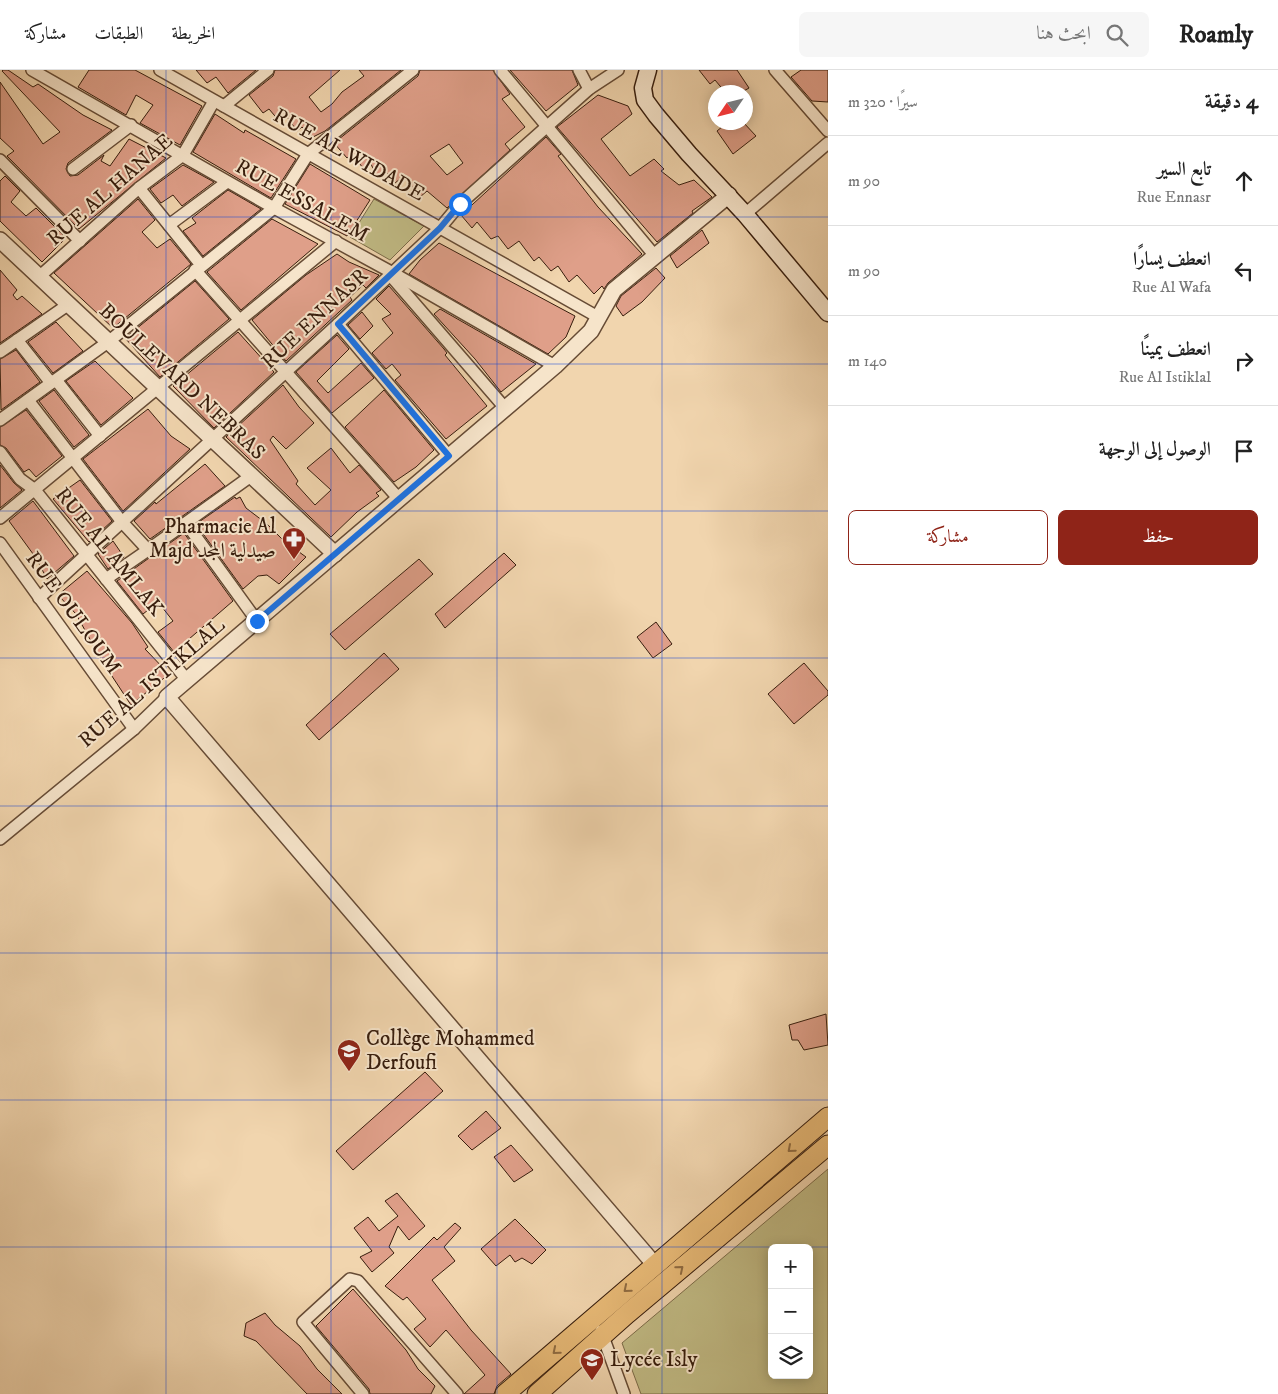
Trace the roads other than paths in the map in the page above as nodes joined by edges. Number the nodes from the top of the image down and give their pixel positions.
1 (32, 70) edge
2 (160, 70) edge
3 (268, 70) edge
4 (413, 70) edge
5 (500, 70) edge
6 (579, 70) edge
7 (618, 70) edge
8 (645, 72) edge
9 (781, 72) edge
10 (589, 88) junction
11 (219, 104) junction
12 (131, 125) junction
13 (546, 126) junction
14 (828, 131) edge
15 (828, 143) edge
16 (308, 154) junction
17 (183, 155) junction
18 (0, 160) edge
19 (73, 169) dead end
20 (227, 182) junction
21 (139, 188) junction
22 (729, 195) junction
23 (274, 208) junction
24 (745, 214) junction
25 (169, 225) junction
26 (440, 228) junction
27 (0, 240) edge
28 (80, 241) junction
29 (336, 241) junction
30 (655, 256) junction
31 (198, 268) junction
32 (392, 274) junction
33 (40, 276) junction
34 (69, 304) junction
35 (828, 313) edge
36 (598, 317) junction
37 (241, 320) junction
38 (338, 324) junction
39 (17, 340) junction
40 (108, 342) junction
41 (0, 352) edge
42 (555, 366) junction
43 (285, 372) junction
44 (53, 382) junction
45 (157, 388) junction
46 (28, 400) junction
47 (505, 408) junction
48 (0, 420) edge
49 (100, 436) junction
50 (212, 439) junction
51 (0, 452) edge
52 (449, 456) junction
53 (72, 459) junction
54 (251, 476) junction
55 (35, 490) junction
56 (399, 499) junction
57 (0, 518) edge
58 (122, 522) junction
59 (186, 523) junction
60 (0, 543) edge
61 (148, 550) junction
62 (335, 554) junction
63 (86, 555) junction
64 (106, 579) junction
65 (39, 598) junction
66 (257, 621) junction
67 (186, 679) junction
68 (168, 697) junction
69 (134, 729) junction
70 (0, 839) edge
71 (828, 1117) edge
72 (828, 1145) edge
73 (655, 1265) junction
74 (593, 1319) junction
75 (603, 1335) junction
76 (364, 1394) edge
77 (457, 1394) edge
78 (505, 1394) edge
79 (537, 1394) edge
80 (624, 1394) edge

1 - 12 street, RUE ESSALEM
2 - 11 street, RUE AL WIDADE
3 - 11 street
4 - 16 street
5 - 13 street
6 - 10 street
7 - 10 street, RUE ENNASR
8 - 22 main road
9 - 14 street
10 - 13 street, RUE ENNASR
11 - 16 street, RUE AL WIDADE
11 - 17 street, RUE AL HANAE
12 - 17 street, RUE ESSALEM
12 - 19 street
13 - 26 street, RUE ENNASR
13 - 30 street
15 - 24 street
16 - 23 street
16 - 26 street, RUE AL WIDADE
17 - 20 street, RUE ESSALEM
17 - 21 street, RUE AL HANAE
18 - 28 street
20 - 23 street, RUE ESSALEM
20 - 25 street
21 - 25 street
21 - 28 street, RUE AL HANAE
22 - 24 main road
22 - 30 street, RUE AL ISTIKLAL
23 - 29 street, RUE ESSALEM
23 - 31 street
24 - 35 main road
25 - 31 street
26 - 32 street, RUE ENNASR
26 - 36 street, RUE AL WIDADE
27 - 33 street, BOULEVARD NEBRAS
28 - 33 street, RUE AL HANAE
29 - 32 street, RUE ESSALEM
29 - 37 street
30 - 36 street, RUE AL ISTIKLAL
31 - 37 street
31 - 40 street
32 - 38 street, RUE ENNASR
32 - 42 street, RUE ESSALEM
32 - 47 street
33 - 34 street, BOULEVARD NEBRAS
34 - 39 street
34 - 40 street, BOULEVARD NEBRAS
36 - 42 street, RUE AL ISTIKLAL
37 - 43 street
37 - 45 street
38 - 43 street, RUE ENNASR
38 - 52 street
39 - 41 street
39 - 44 street
40 - 44 street
40 - 45 street, BOULEVARD NEBRAS
42 - 47 street, RUE AL ISTIKLAL
43 - 50 street, RUE ENNASR
43 - 56 street
44 - 46 street
44 - 49 street
45 - 49 street
45 - 50 street, BOULEVARD NEBRAS
46 - 48 street
46 - 53 street
47 - 52 street, RUE AL ISTIKLAL
49 - 53 street
50 - 54 street, BOULEVARD NEBRAS
50 - 58 street, RUE ENNASR
51 - 55 street, RUE AL AMLAK
52 - 56 street, RUE AL ISTIKLAL
53 - 55 street
53 - 58 street
54 - 59 street
54 - 62 street, BOULEVARD NEBRAS
55 - 57 street
55 - 63 street, RUE AL AMLAK
56 - 62 street, RUE AL ISTIKLAL
58 - 61 street
58 - 63 street, RUE ENNASR
59 - 61 street
59 - 66 street
60 - 65 street, RUE OULOUM
61 - 64 street
62 - 66 street, RUE AL ISTIKLAL
63 - 64 street, RUE AL AMLAK
63 - 65 street, RUE ENNASR
64 - 67 street, RUE AL AMLAK
65 - 69 street, RUE OULOUM
66 - 67 street, RUE AL ISTIKLAL
67 - 68 street, RUE AL ISTIKLAL
68 - 69 street, RUE AL ISTIKLAL
68 - 73 street
69 - 70 street, RUE AL ISTIKLAL
71 -> 73 main road
75 -> 72 main road
73 -> 74 main road
74 - 75 street
74 -> 78 main road
75 - 79 main road
75 - 80 street
76 - 77 street

